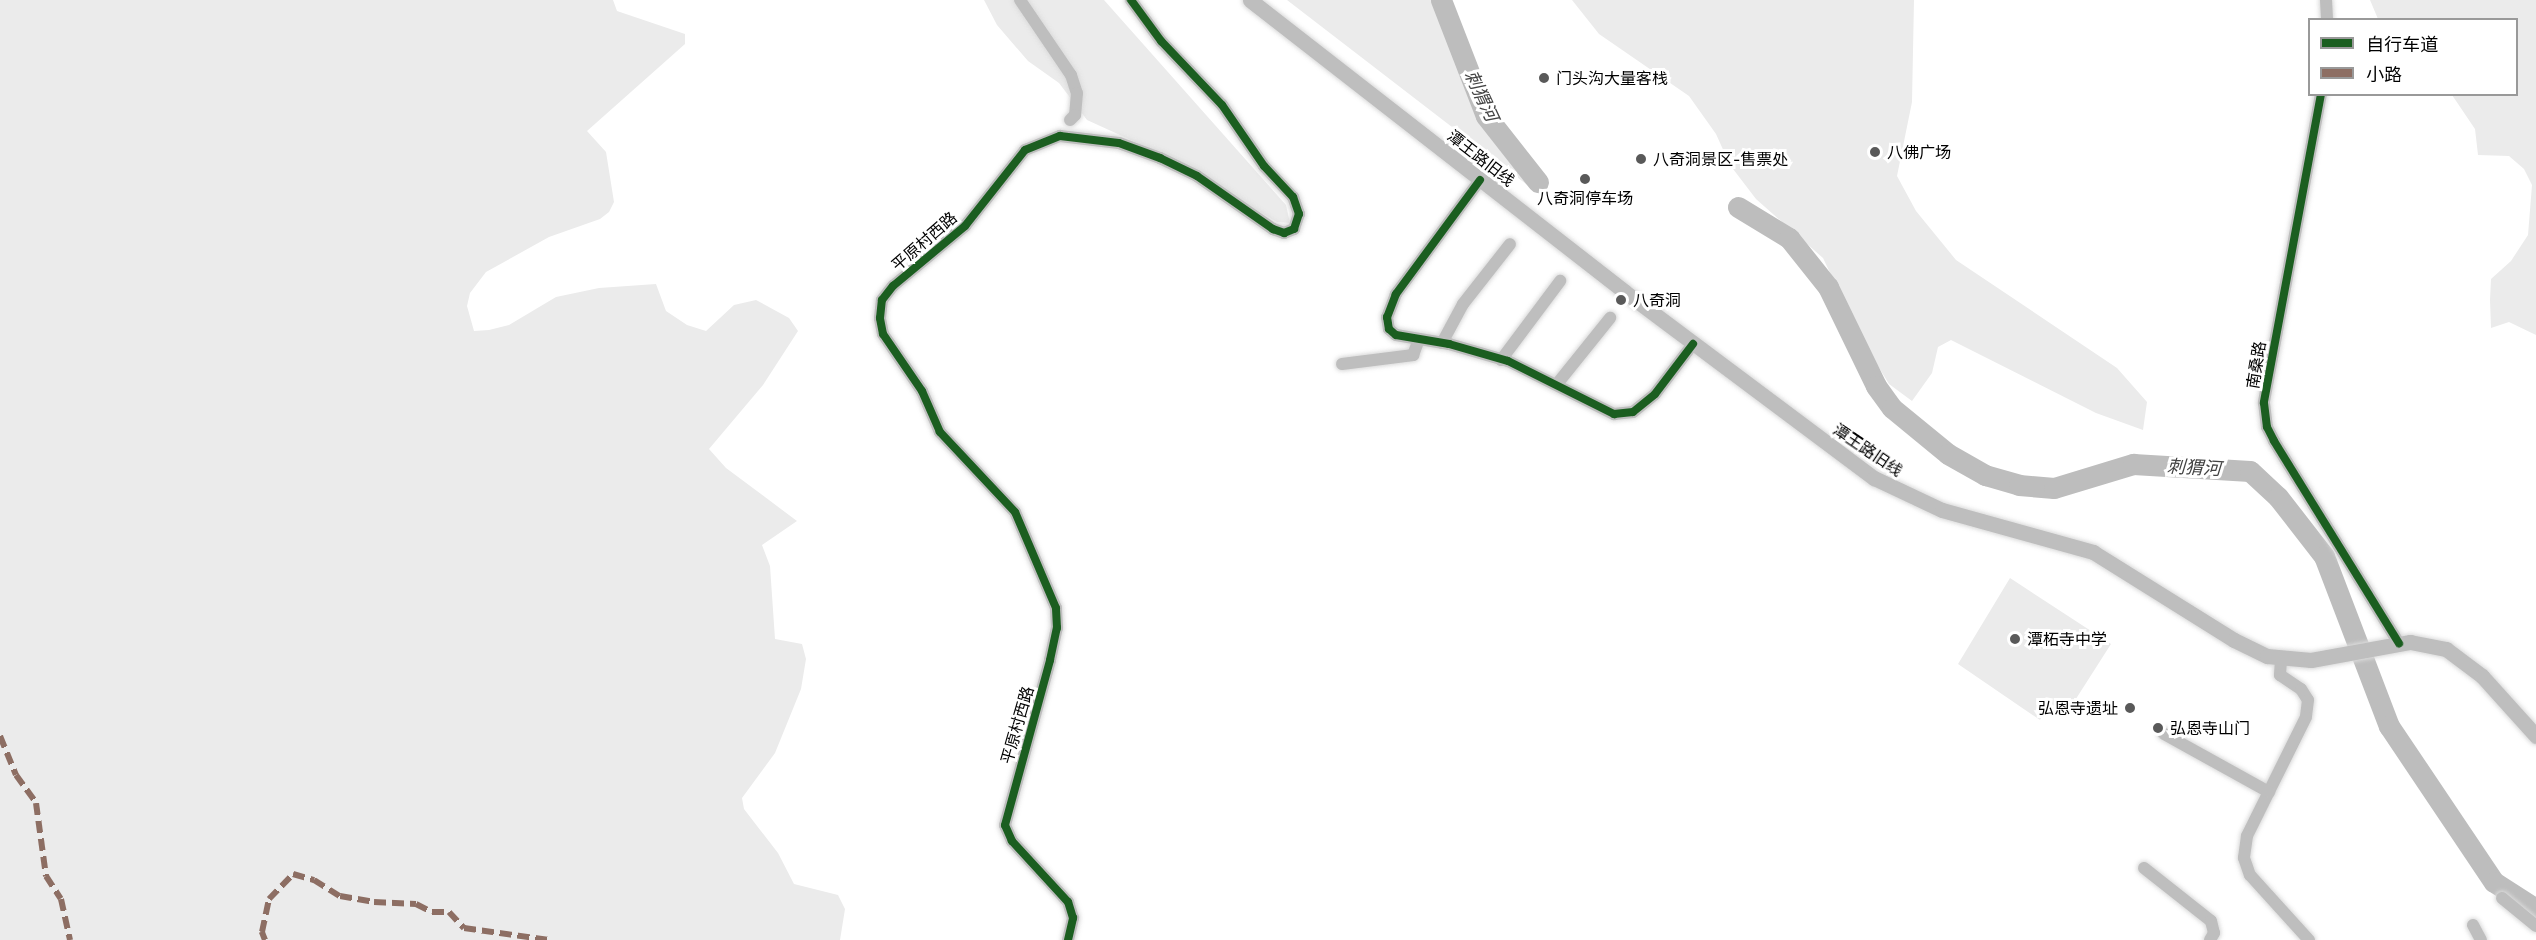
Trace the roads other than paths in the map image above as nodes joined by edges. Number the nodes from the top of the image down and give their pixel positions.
1 (1020, 0) edge
2 (1131, 0) edge
3 (1250, 0) edge
4 (2326, 0) edge
5 (2327, 18) edge
6 (2321, 96) edge
7 (1070, 120) dead end
8 (1480, 180) junction
9 (1510, 244) dead end
10 (1560, 281) dead end
11 (1610, 318) dead end
12 (1419, 339) junction
13 (1442, 343) junction
14 (1693, 344) junction
15 (1501, 360) junction
16 (1342, 364) dead end
17 (1557, 384) junction
18 (2394, 644) junction
19 (2281, 660) junction
20 (2164, 734) dead end
21 (2536, 736) edge
22 (2270, 792) junction
23 (2144, 867) dead end
24 (2502, 898) dead end
25 (2473, 925) dead end
26 (2536, 926) edge
27 (1068, 940) edge
28 (2210, 940) edge
29 (2308, 940) edge
30 (2481, 940) edge

1 - 7 street
2 - 27 street, 平原村西路
3 - 8 main road, 潭王路旧线
4 - 5 street
6 - 18 street, 南桑路
8 - 12 street
8 - 14 main road, 潭王路旧线
9 - 13 street
10 - 15 street
11 - 17 street
12 - 13 street
12 - 16 street
13 - 15 street
14 - 17 street
14 - 19 main road, 潭王路旧线
15 - 17 street
18 - 19 main road, 潭王路旧线
18 - 21 main road, 潭王路旧线
19 - 22 street
20 - 22 street
22 - 29 street
23 - 28 street
24 - 26 street
25 - 30 street

